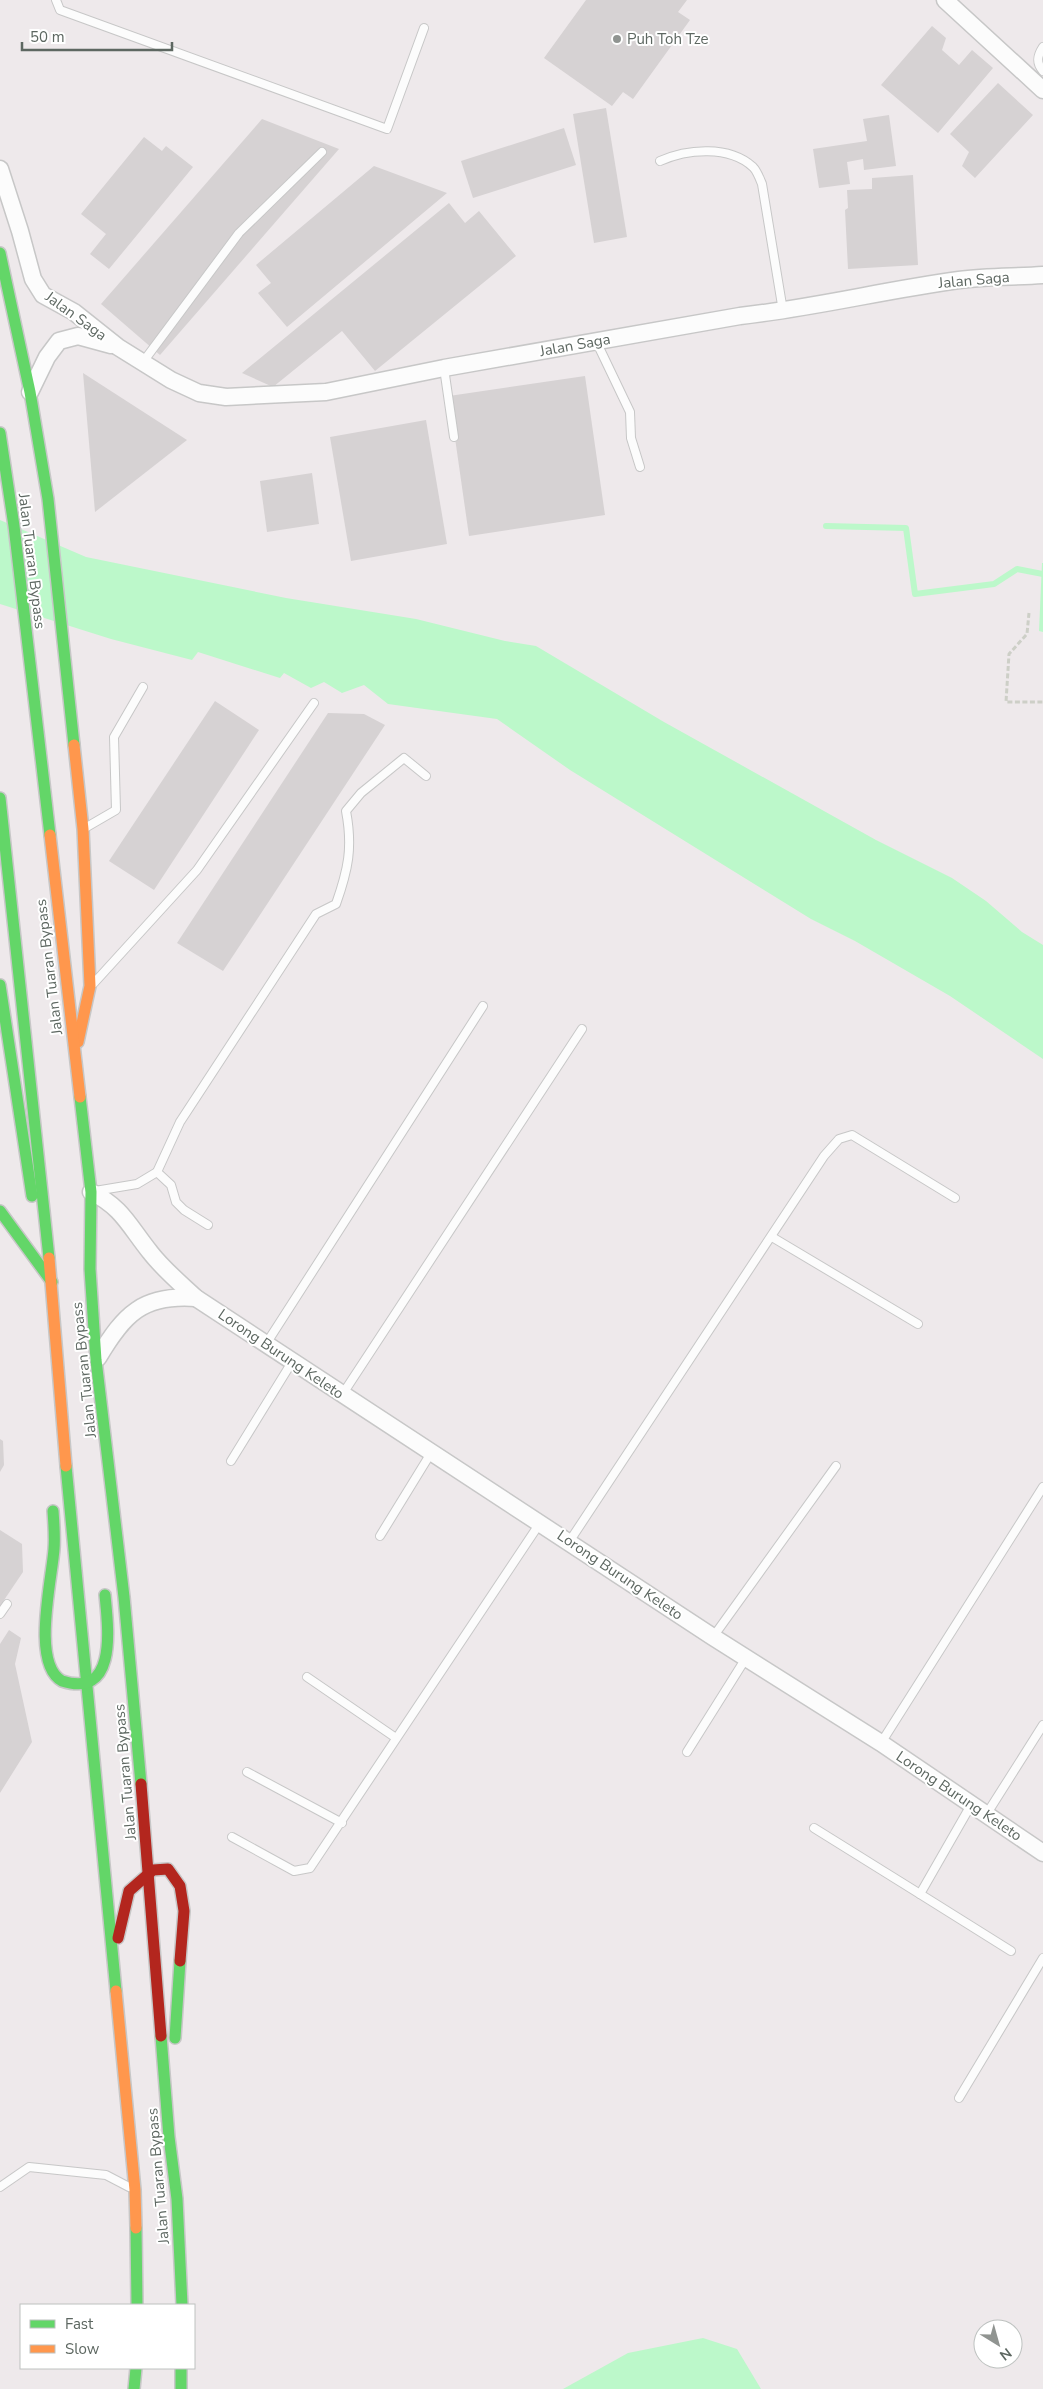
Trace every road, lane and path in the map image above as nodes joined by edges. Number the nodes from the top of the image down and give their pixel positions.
1 (56, 0) edge
2 (945, 0) edge
3 (424, 28) dead end
4 (1043, 47) edge
5 (1043, 71) edge
6 (1043, 90) edge
7 (322, 152) dead end
8 (660, 161) dead end
9 (0, 169) edge
10 (0, 253) edge
11 (1043, 275) edge
12 (784, 311) junction
13 (596, 341) junction
14 (118, 347) junction
15 (143, 362) junction
16 (444, 368) junction
17 (30, 392) junction
18 (0, 433) edge
19 (454, 437) dead end
20 (640, 467) dead end
21 (1029, 612) dead end
22 (143, 687) dead end
23 (1043, 702) edge
24 (314, 703) dead end
25 (426, 776) dead end
26 (0, 798) edge
27 (83, 829) junction
28 (0, 985) edge
29 (90, 986) junction
30 (483, 1006) dead end
31 (582, 1029) dead end
32 (74, 1056) junction
33 (11, 1065) junction
34 (0, 1080) edge
35 (157, 1172) junction
36 (91, 1192) junction
37 (955, 1198) dead end
38 (0, 1211) edge
39 (208, 1225) dead end
40 (772, 1237) junction
41 (52, 1282) junction
42 (196, 1298) junction
43 (918, 1324) dead end
44 (266, 1344) junction
45 (96, 1360) junction
46 (292, 1362) junction
47 (342, 1395) junction
48 (88, 1402) dead end
49 (431, 1453) junction
50 (232, 1461) dead end
51 (836, 1466) dead end
52 (67, 1475) junction
53 (1043, 1487) edge
54 (540, 1522) junction
55 (380, 1536) dead end
56 (569, 1542) junction
57 (104, 1586) dead end
58 (7, 1604) dead end
59 (0, 1614) edge
60 (713, 1637) junction
61 (746, 1658) junction
62 (307, 1677) dead end
63 (87, 1683) junction
64 (1043, 1725) edge
65 (396, 1738) junction
66 (881, 1743) junction
67 (687, 1752) dead end
68 (247, 1772) dead end
69 (971, 1805) junction
70 (986, 1815) junction
71 (342, 1823) junction
72 (814, 1828) dead end
73 (232, 1837) dead end
74 (1043, 1853) edge
75 (149, 1873) junction
76 (920, 1894) junction
77 (112, 1951) junction
78 (1010, 1951) dead end
79 (1043, 1958) edge
80 (164, 2070) junction
81 (959, 2098) dead end
82 (0, 2187) edge
83 (135, 2190) junction
84 (137, 2304) edge
85 (182, 2304) edge
86 (136, 2369) edge
87 (181, 2369) edge
88 (134, 2389) edge
89 (181, 2389) edge

1 - 3 lane
2 - 6 street
4 - 5 lane
7 - 15 lane
8 - 12 lane
9 - 14 street, Jalan Saga
10 - 17 main road
11 - 12 street, Jalan Saga
12 - 13 street, Jalan Saga
13 - 16 street, Jalan Saga
13 - 20 lane
14 - 15 street, Jalan Saga
14 - 17 street, Jalan Saga
15 - 16 street, Jalan Saga
16 - 19 lane
17 - 27 main road
18 - 32 main road, Jalan Tuaran Bypass
21 - 23 path
22 - 27 lane
24 - 29 lane
25 - 35 lane
26 - 41 main road, Jalan Tuaran Bypass
27 - 29 main road
28 - 33 main road
29 - 32 main road
30 - 44 lane
31 - 47 lane
32 - 36 main road, Jalan Tuaran Bypass
33 - 34 main road
33 - 41 main road
35 - 36 lane
35 - 39 lane
36 - 42 street, Lorong Burung Keleto
36 - 45 main road, Jalan Tuaran Bypass
37 - 40 lane
38 - 41 main road
40 - 43 lane
40 - 56 lane
41 - 52 main road, Jalan Tuaran Bypass
42 - 44 street, Lorong Burung Keleto
42 - 45 street
44 - 46 street, Lorong Burung Keleto
45 - 48 main road
45 - 75 main road, Jalan Tuaran Bypass
46 - 47 street, Lorong Burung Keleto
46 - 50 lane
47 - 49 street, Lorong Burung Keleto
49 - 54 street, Lorong Burung Keleto
49 - 55 lane
51 - 60 lane
52 - 63 main road, Jalan Tuaran Bypass
52 - 63 main road
53 - 66 lane
54 - 56 street, Lorong Burung Keleto
54 - 65 lane
56 - 60 street, Lorong Burung Keleto
57 - 63 main road
58 - 59 lane
60 - 61 street, Lorong Burung Keleto
61 - 66 street, Lorong Burung Keleto
61 - 67 lane
62 - 65 lane
63 - 77 main road, Jalan Tuaran Bypass
64 - 70 lane
65 - 71 lane
66 - 69 street, Lorong Burung Keleto
68 - 71 lane
69 - 70 street, Lorong Burung Keleto
69 - 76 lane
70 - 74 street, Lorong Burung Keleto
71 - 73 lane
72 - 76 lane
75 - 77 main road
75 - 80 main road, Jalan Tuaran Bypass
75 - 80 main road
76 - 78 lane
77 - 83 main road, Jalan Tuaran Bypass
79 - 81 lane
80 - 85 main road, Jalan Tuaran Bypass
82 - 83 lane
83 - 84 main road, Jalan Tuaran Bypass
86 - 88 main road
87 - 89 main road

